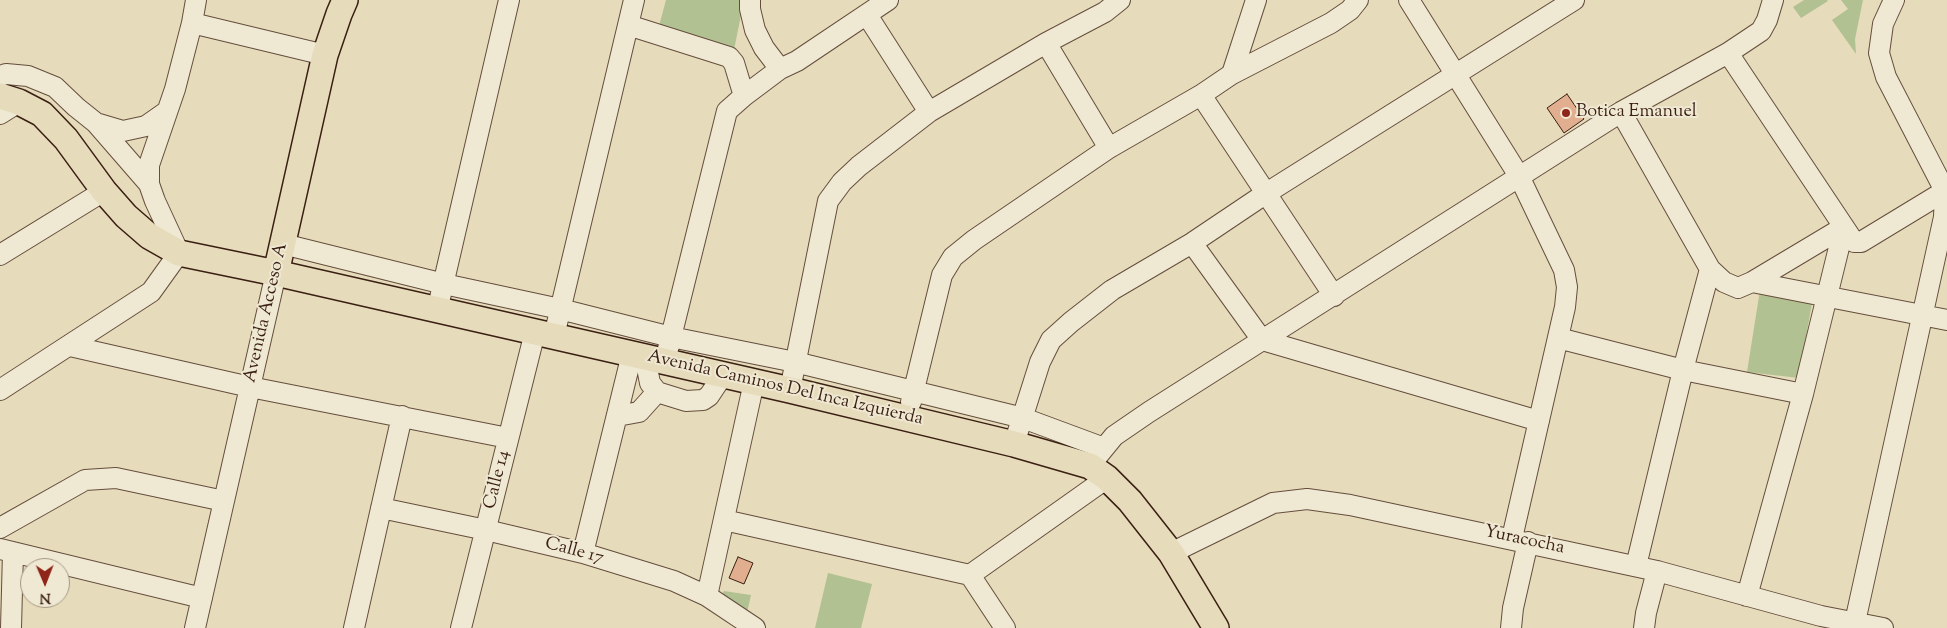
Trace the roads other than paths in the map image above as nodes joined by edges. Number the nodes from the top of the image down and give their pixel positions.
1 (196, 0) edge
2 (345, 0) edge
3 (509, 0) edge
4 (633, 0) edge
5 (750, 0) edge
6 (888, 0) edge
7 (1120, 0) edge
8 (1256, 0) edge
9 (1358, 0) edge
10 (1409, 0) edge
11 (1773, 0) edge
12 (1894, 0) edge
13 (1563, 3) edge
14 (867, 15) junction
15 (192, 23) junction
16 (628, 25) junction
17 (1046, 43) junction
18 (1728, 53) junction
19 (325, 55) junction
20 (780, 69) junction
21 (1232, 74) junction
22 (1457, 75) junction
23 (0, 76) edge
24 (1201, 95) junction
25 (744, 96) junction
26 (6, 104) edge
27 (166, 112) junction
28 (929, 112) junction
29 (1621, 112) junction
30 (96, 123) junction
31 (1109, 148) junction
32 (1519, 176) junction
33 (149, 184) junction
34 (104, 191) junction
35 (1944, 191) junction
36 (1266, 194) junction
37 (1844, 227) junction
38 (1192, 243) junction
39 (283, 244) junction
40 (179, 253) junction
41 (0, 256) edge
42 (1710, 269) junction
43 (276, 273) junction
44 (1752, 282) junction
45 (444, 284) junction
46 (1334, 296) junction
47 (1827, 297) junction
48 (560, 309) junction
49 (438, 310) junction
50 (1923, 316) junction
51 (1947, 320) edge
52 (544, 334) junction
53 (671, 337) junction
54 (1558, 338) junction
55 (1262, 340) junction
56 (70, 346) junction
57 (647, 357) junction
58 (795, 362) junction
59 (1683, 370) junction
60 (723, 375) junction
61 (754, 382) junction
62 (250, 387) junction
63 (0, 390) edge
64 (790, 390) junction
65 (913, 391) junction
66 (657, 392) junction
67 (1803, 394) junction
68 (402, 416) junction
69 (617, 416) junction
70 (909, 418) junction
71 (1023, 418) junction
72 (1539, 421) junction
73 (508, 438) junction
74 (1014, 444) junction
75 (1100, 464) junction
76 (224, 502) junction
77 (381, 508) junction
78 (724, 520) junction
79 (0, 528) edge
80 (486, 530) junction
81 (1520, 540) junction
82 (6, 550) edge
83 (584, 553) junction
84 (1171, 553) junction
85 (1636, 566) junction
86 (1657, 571) junction
87 (970, 575) junction
88 (707, 596) junction
89 (1747, 596) junction
90 (202, 598) junction
91 (1818, 622) edge
92 (1856, 622) junction
93 (751, 627) edge
94 (11, 628) edge
95 (195, 628) edge
96 (354, 628) edge
97 (462, 628) edge
98 (1004, 628) edge
99 (1216, 628) edge
100 (1511, 628) edge
101 (1644, 628) edge
102 (1883, 628) edge

1 - 15 street
2 - 19 main road, Avenida Acceso A
3 - 45 street
4 - 16 street, Calle 14
5 - 20 street
6 - 14 street
7 - 17 street
8 - 21 street
9 - 21 street
10 - 22 street
11 - 18 street
12 - 35 street
13 - 22 street
14 - 20 street
14 - 28 street
15 - 19 street
15 - 27 street
16 - 25 street
16 - 48 street, Calle 14
17 - 28 street
17 - 31 street
18 - 29 street
18 - 37 street
19 - 39 main road, Avenida Acceso A
20 - 25 street
21 - 24 street
22 - 32 street
22 - 36 street
23 - 30 street
24 - 31 street
24 - 36 street
25 - 53 street
26 - 34 main road, Avenida Caminos Del Inca Izquierda
27 - 30 street
27 - 33 street
28 - 58 street
29 - 32 street
29 - 42 street
30 - 33 street
31 - 65 street
32 - 46 street
32 - 54 street
33 - 40 street
34 - 40 main road, Avenida Caminos Del Inca Izquierda
34 - 41 street
35 - 37 street
35 - 50 street
36 - 38 street
36 - 46 street
37 - 44 street
37 - 47 street
38 - 55 street
38 - 71 street
39 - 43 main road, Avenida Acceso A
39 - 45 street
40 - 43 main road, Avenida Caminos Del Inca Izquierda
40 - 56 street
42 - 44 street
42 - 59 street
43 - 49 main road, Avenida Caminos Del Inca Izquierda
43 - 62 street, Avenida Acceso A
44 - 47 street
45 - 48 street
45 - 49 street
46 - 55 street
47 - 50 street
47 - 67 street
48 - 52 street, Calle 14
48 - 53 street
49 - 52 main road, Avenida Caminos Del Inca Izquierda
50 - 51 street
50 - 92 street
52 - 57 main road, Avenida Caminos Del Inca Izquierda
52 - 73 street, Calle 14
53 - 57 street
53 - 58 street
54 - 59 street
54 - 72 street
55 - 72 street
55 - 75 street
56 - 62 street
56 - 63 street
57 - 60 main road, Avenida Caminos Del Inca Izquierda
57 - 66 street
57 - 69 street
58 - 64 street
58 - 65 street
59 - 67 street
59 - 85 street
60 - 61 main road, Avenida Caminos Del Inca Izquierda
60 - 66 street
61 - 64 main road, Avenida Caminos Del Inca Izquierda
61 - 78 street
62 - 68 street
62 - 76 street, Avenida Acceso A
64 - 70 main road, Avenida Caminos Del Inca Izquierda
65 - 70 street
65 - 71 street
66 - 69 street
67 - 89 street
68 - 73 street
68 - 77 street
69 - 83 street
70 - 74 main road, Avenida Caminos Del Inca Izquierda
71 - 74 street
71 - 75 street
72 - 81 street
73 - 80 street, Calle 14
74 - 75 main road, Avenida Caminos Del Inca Izquierda
75 - 84 main road, Avenida Caminos Del Inca Izquierda
75 - 87 street
76 - 79 street
76 - 90 street, Avenida Acceso A
77 - 80 street, Calle 17
77 - 96 street
78 - 87 street
78 - 88 street
80 - 83 street, Calle 17
80 - 97 street, Calle 14
81 - 84 street, Yuracocha
81 - 85 street, Yuracocha
81 - 100 street
82 - 90 street
82 - 94 street
83 - 88 street, Calle 17
84 - 99 main road, Avenida Caminos Del Inca Izquierda
85 - 86 street, Yuracocha
86 - 89 street, Yuracocha
86 - 101 street
87 - 98 street
88 - 93 street, Calle 17
89 - 91 street, Yuracocha
90 - 95 street, Avenida Acceso A
91 - 92 street, Yuracocha
92 - 102 street, Yuracocha

